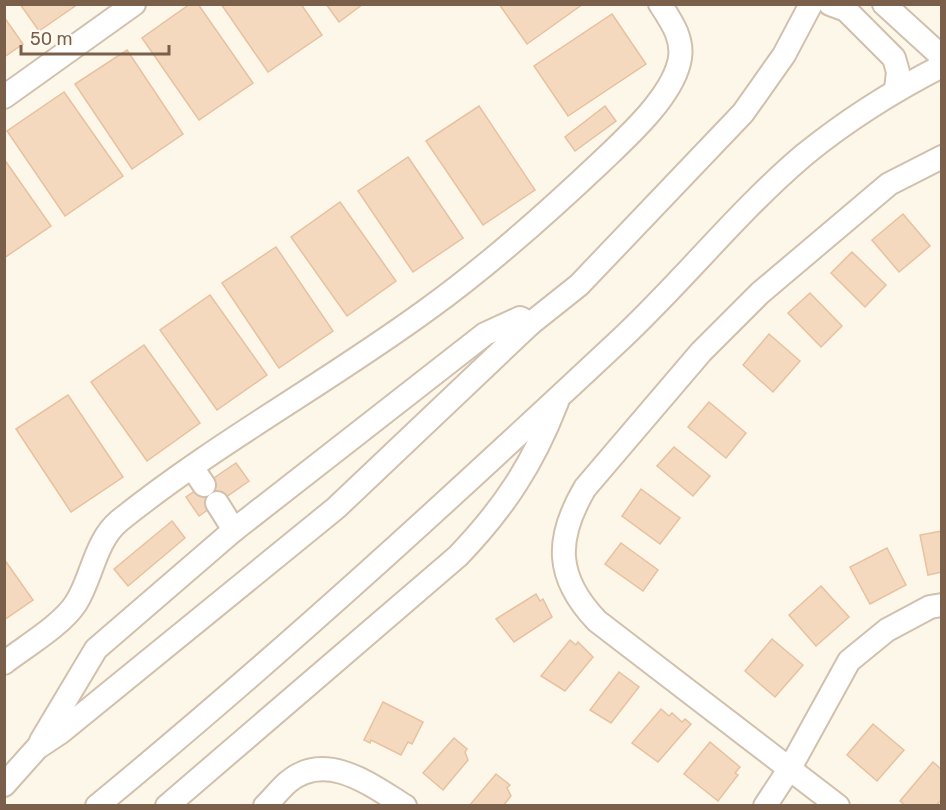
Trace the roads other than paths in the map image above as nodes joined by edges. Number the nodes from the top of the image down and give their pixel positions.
1 (135, 4) edge
2 (660, 4) edge
3 (823, 4) edge
4 (830, 4) edge
5 (884, 4) edge
6 (811, 5) edge
7 (942, 57) edge
8 (942, 66) edge
9 (896, 89) junction
10 (4, 97) edge
11 (942, 157) edge
12 (530, 324) junction
13 (559, 397) junction
14 (204, 485) junction
15 (234, 530) junction
16 (942, 605) edge
17 (4, 663) edge
18 (37, 748) junction
19 (790, 768) junction
20 (4, 786) edge
21 (97, 806) edge
22 (167, 806) edge
23 (265, 806) edge
24 (405, 806) edge
25 (765, 806) edge
26 (838, 806) edge

1 - 10 street
2 - 14 street
3 - 6 street
4 - 9 street
5 - 7 street
6 - 12 street
8 - 9 street
9 - 13 street
11 - 19 street
12 - 15 street
12 - 18 street
13 - 21 street
13 - 22 street
14 - 15 street
14 - 17 street
15 - 18 street
16 - 19 street
18 - 20 street
19 - 25 street
19 - 26 street
23 - 24 street

